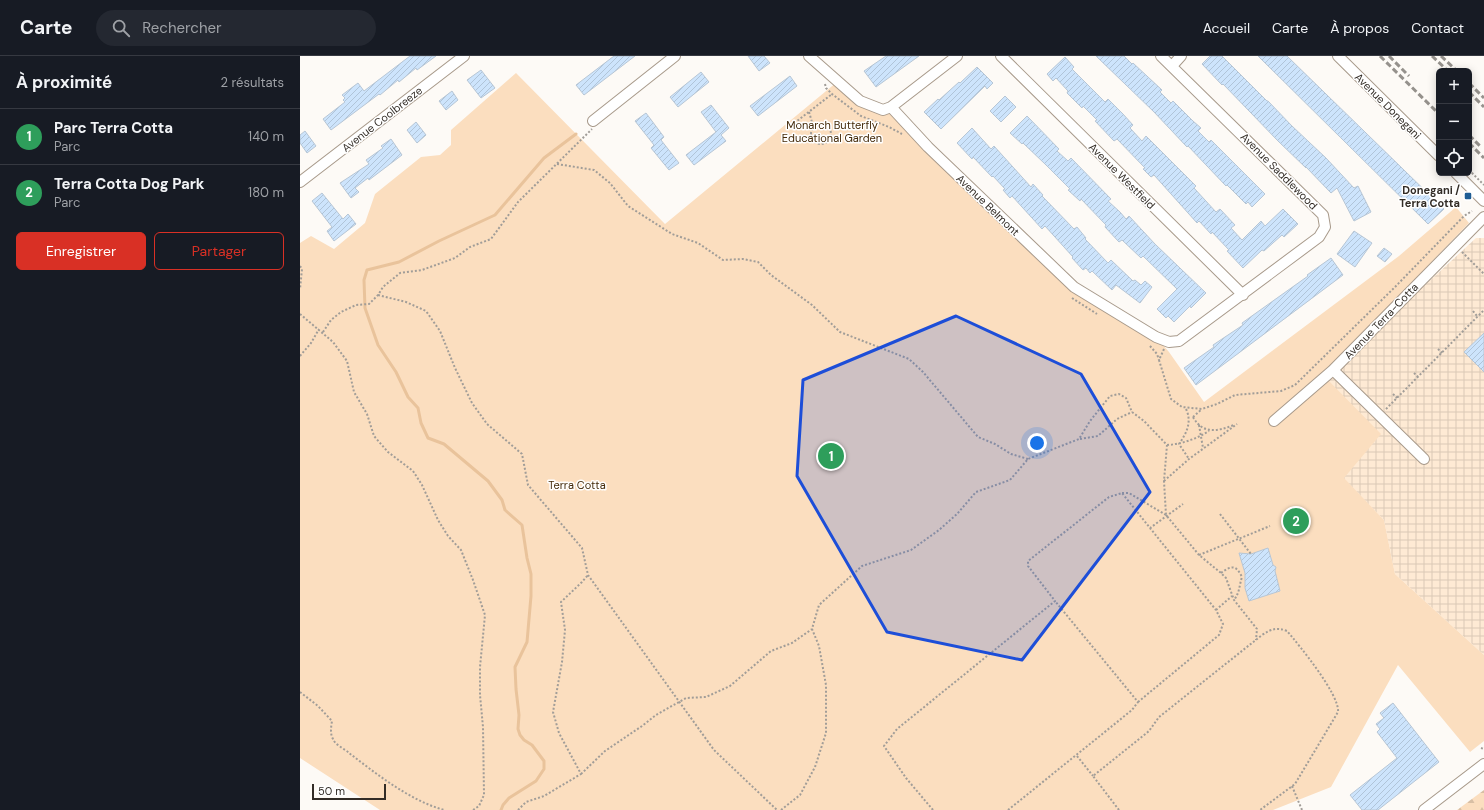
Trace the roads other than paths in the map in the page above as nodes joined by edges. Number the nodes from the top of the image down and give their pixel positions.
1 (464, 56) edge
2 (675, 56) edge
3 (809, 56) edge
4 (957, 56) edge
5 (1001, 56) edge
6 (1161, 56) edge
7 (1181, 56) edge
8 (1338, 56) edge
9 (1172, 66) junction
10 (891, 107) junction
11 (593, 120) road end
12 (1436, 153) edge
13 (1459, 176) edge
14 (300, 182) edge
15 (1484, 201) edge
16 (1484, 217) edge
17 (1242, 296) junction
18 (1179, 342) joint
19 (1333, 370) junction
20 (1274, 421) dead end
21 (1424, 459) dead end
22 (1484, 764) edge
23 (1424, 810) edge

1 - 14 street, Avenue Coolbreeze
2 - 11 street
3 - 10 street
4 - 10 street
5 - 17 street, Avenue Westfield
6 - 9 street, Avenue Saddlewood
7 - 9 street
8 - 12 street, Avenue Donegani
9 - 17 street, Avenue Saddlewood
10 - 18 street, Avenue Belmont
13 - 15 street
16 - 19 street, Avenue Terra-Cotta
17 - 18 street, Avenue Saddlewood
19 - 20 street, Avenue Terra-Cotta
19 - 21 street
22 - 23 street

